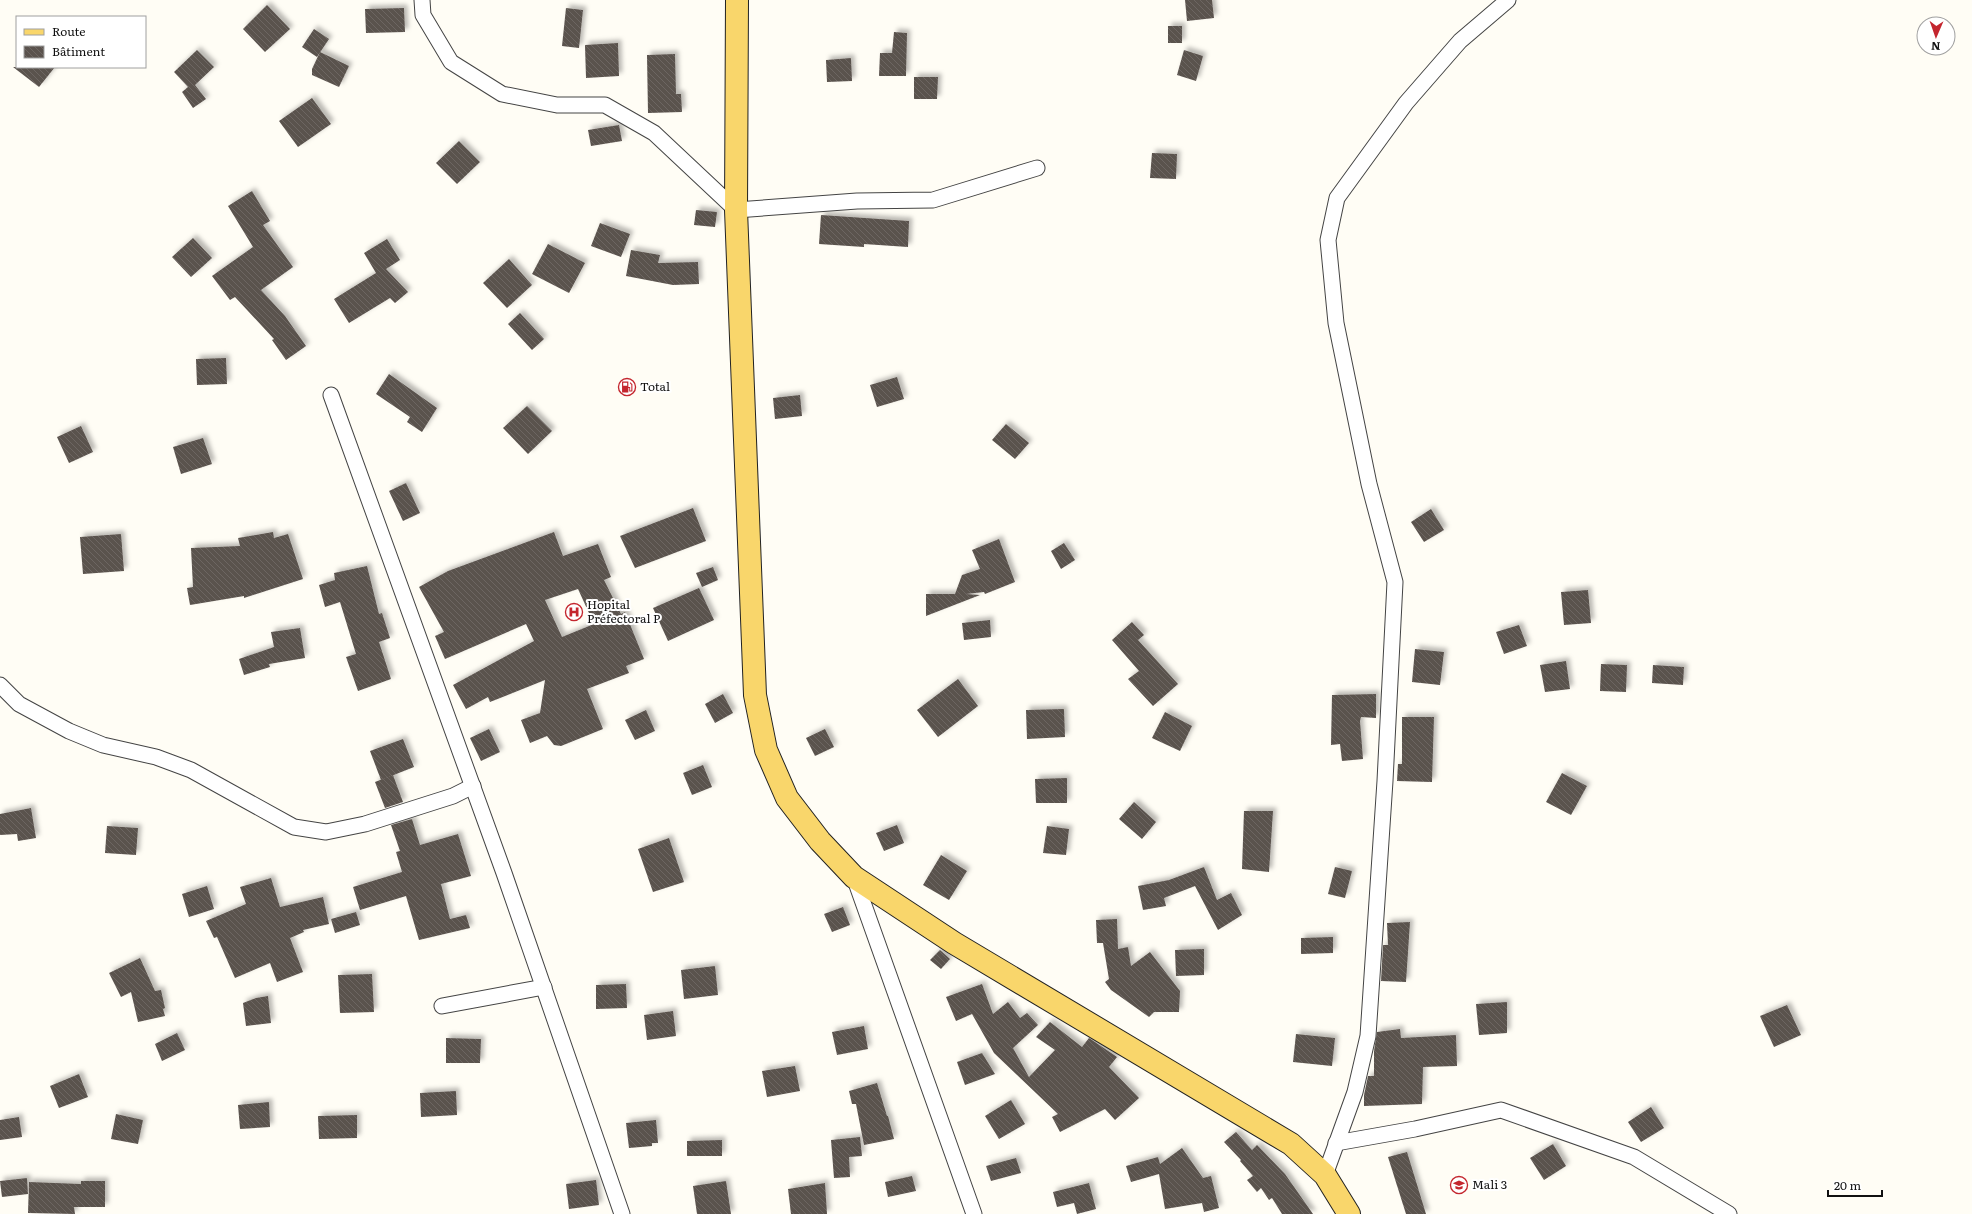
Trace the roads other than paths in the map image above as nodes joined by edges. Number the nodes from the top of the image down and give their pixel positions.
1 (422, 0) edge
2 (737, 0) edge
3 (1508, 0) edge
4 (1037, 168) dead end
5 (736, 210) junction
6 (331, 395) dead end
7 (0, 685) edge
8 (473, 786) junction
9 (854, 877) junction
10 (544, 987) junction
11 (442, 1006) dead end
12 (1336, 1143) junction
13 (1325, 1175) junction
14 (622, 1214) edge
15 (974, 1214) edge
16 (1349, 1214) edge
17 (1729, 1214) edge

1 - 5 street
2 - 5 main road
3 - 12 street
4 - 5 street
5 - 9 main road
6 - 8 street
7 - 8 street
8 - 10 street
9 - 13 main road
9 - 15 street
10 - 11 street
10 - 14 street
12 - 13 street
12 - 17 street
13 - 16 main road

